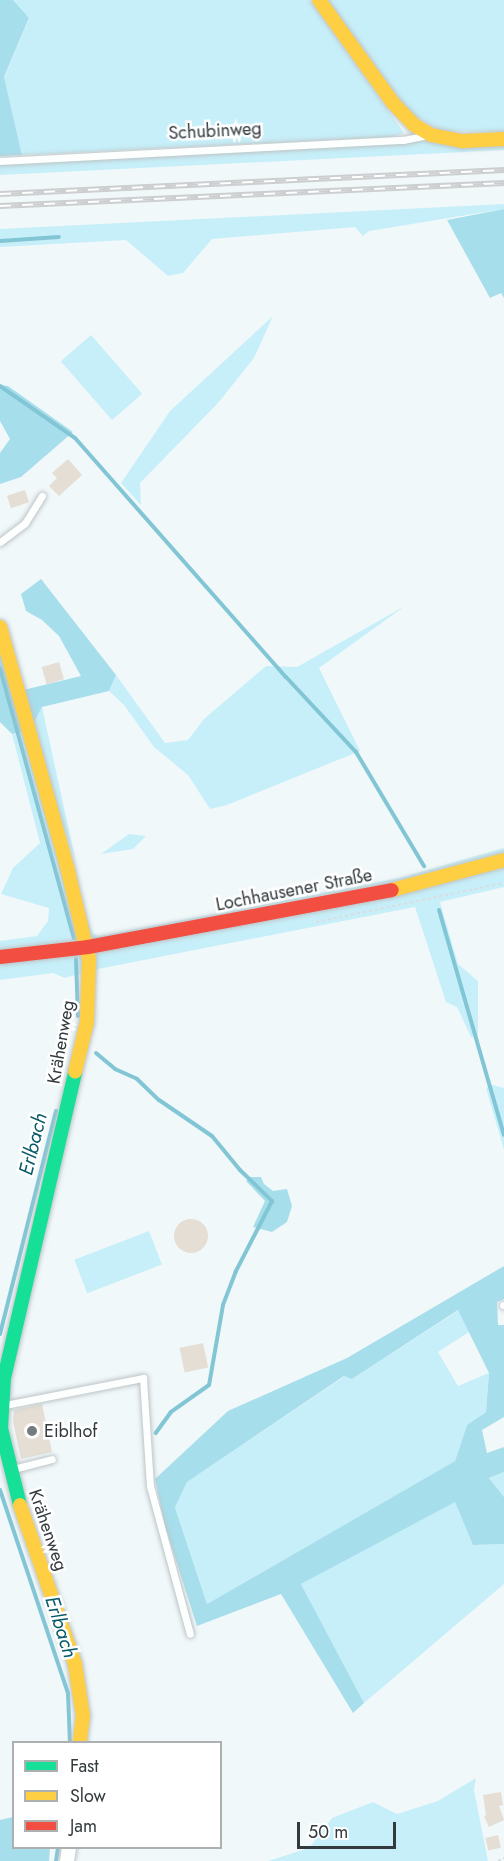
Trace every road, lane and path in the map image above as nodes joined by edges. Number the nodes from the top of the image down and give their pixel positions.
1 (320, 0) edge
2 (431, 135) junction
3 (504, 139) edge
4 (0, 161) edge
5 (42, 496) dead end
6 (0, 542) edge
7 (0, 627) edge
8 (504, 860) edge
9 (88, 947) junction
10 (0, 957) edge
11 (2, 1405) junction
12 (52, 1460) dead end
13 (10, 1470) junction
14 (190, 1634) dead end
15 (80, 1741) edge
16 (504, 1858) edge
17 (498, 1861) edge

1 - 2 street
2 - 3 street
2 - 4 lane, Schubinweg
5 - 6 lane
7 - 9 street, Krähenweg
8 - 9 street, Lochhausener Straße
9 - 10 street, Lochhausener Straße
9 - 11 street, Krähenweg
11 - 13 street, Krähenweg
11 - 14 lane
12 - 13 lane
13 - 15 street, Krähenweg
16 - 17 path

